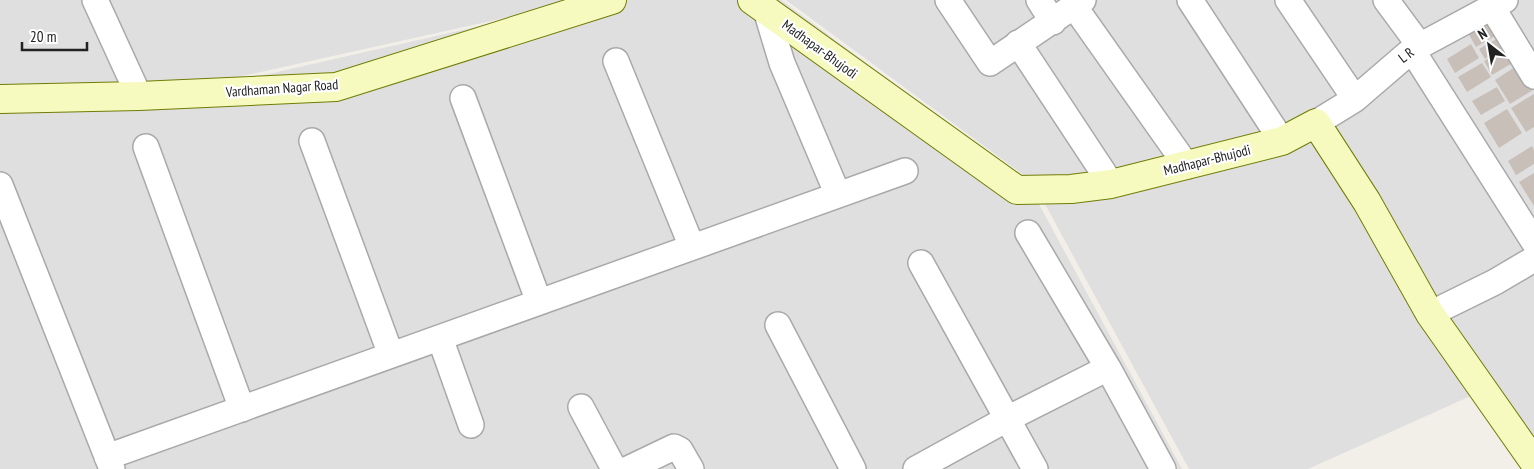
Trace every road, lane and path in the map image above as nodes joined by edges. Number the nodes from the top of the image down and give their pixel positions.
1 (95, 0) edge
2 (612, 0) edge
3 (948, 0) edge
4 (1039, 0) edge
5 (1190, 0) edge
6 (1288, 0) edge
7 (1386, 0) edge
8 (1079, 3) edge
9 (1498, 4) edge
10 (759, 5) edge
11 (1053, 22) junction
12 (1018, 43) junction
13 (1416, 48) junction
14 (616, 61) dead end
15 (1534, 76) edge
16 (139, 96) junction
17 (463, 98) dead end
18 (0, 99) edge
19 (1354, 99) junction
20 (1316, 124) junction
21 (312, 141) dead end
22 (1282, 141) junction
23 (146, 147) dead end
24 (1187, 166) junction
25 (905, 171) dead end
26 (1111, 184) junction
27 (0, 185) edge
28 (838, 194) junction
29 (1028, 233) dead end
30 (1534, 242) edge
31 (692, 247) junction
32 (1534, 259) edge
33 (921, 263) dead end
34 (540, 302) junction
35 (1430, 314) junction
36 (778, 325) dead end
37 (440, 338) junction
38 (392, 355) junction
39 (1108, 368) junction
40 (582, 407) dead end
41 (242, 409) junction
42 (1007, 419) junction
43 (471, 426) dead end
44 (1534, 462) edge
45 (110, 463) edge
46 (617, 469) edge
47 (628, 469) edge
48 (691, 469) edge
49 (854, 469) edge
50 (916, 469) edge
51 (1035, 469) edge
52 (1164, 469) edge

1 - 16 street
2 - 16 street, Vardhaman Nagar Road
3 - 12 street
4 - 11 street
5 - 22 street
6 - 19 street
7 - 13 street
8 - 11 street
8 - 24 street
9 - 13 street, L R
9 - 15 street
10 - 26 street, Madhapar-Bhujodi
10 - 28 street
11 - 12 street
12 - 26 street
13 - 19 street, L R
13 - 30 street
14 - 31 street
16 - 18 street, Vardhaman Nagar Road
17 - 34 street
19 - 20 street, L R
20 - 22 street, Madhapar-Bhujodi
20 - 35 street
21 - 38 street
22 - 24 street, Madhapar-Bhujodi
23 - 41 street
24 - 26 street, Madhapar-Bhujodi
25 - 28 street
27 - 45 street
28 - 31 street
29 - 39 street
31 - 34 street
32 - 35 street
33 - 42 street
34 - 37 street
35 - 44 street
36 - 49 street
37 - 38 street
37 - 43 street
38 - 41 street
39 - 42 street
39 - 52 street
40 - 46 street
41 - 45 street
42 - 50 street
42 - 51 street
47 - 48 street

